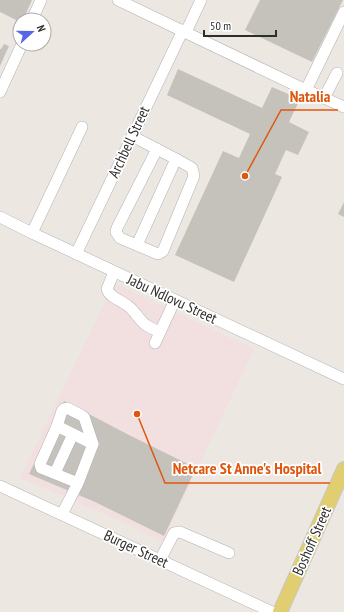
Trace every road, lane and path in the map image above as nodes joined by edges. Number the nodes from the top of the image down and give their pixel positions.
1 (41, 0) edge
2 (118, 0) edge
3 (201, 0) edge
4 (36, 12) edge
5 (344, 12) edge
6 (184, 31) junction
7 (18, 52) edge
8 (337, 73) dead end
9 (306, 90) junction
10 (0, 92) edge
11 (324, 98) junction
12 (344, 108) edge
13 (82, 127) dead end
14 (132, 136) junction
15 (157, 149) junction
16 (176, 159) junction
17 (0, 217) edge
18 (32, 234) junction
19 (138, 245) junction
20 (76, 254) junction
21 (114, 272) junction
22 (175, 300) junction
23 (160, 332) junction
24 (155, 343) dead end
25 (344, 379) edge
26 (57, 426) junction
27 (73, 434) junction
28 (93, 444) junction
29 (344, 469) edge
30 (55, 473) junction
31 (78, 484) junction
32 (0, 486) edge
33 (62, 514) junction
34 (229, 553) dead end
35 (160, 560) junction
36 (272, 612) edge
37 (280, 612) edge

1 - 4 street
2 - 6 street
3 - 6 street, Archbell Street
5 - 9 street
6 - 9 street
6 - 14 street, Archbell Street
7 - 10 street
8 - 11 street
9 - 11 street
11 - 12 street
13 - 18 street
14 - 15 street
14 - 20 street, Archbell Street
15 - 16 street
15 - 19 street
16 - 19 street
16 - 19 street
17 - 18 street, Jabu Ndlovu Street
18 - 20 street, Jabu Ndlovu Street
20 - 21 street, Jabu Ndlovu Street
21 - 22 street, Jabu Ndlovu Street
21 - 23 street
22 - 23 street
22 - 25 street, Jabu Ndlovu Street
23 - 24 street
26 - 27 street
26 - 28 street
26 - 30 street
27 - 28 street
27 - 30 street
28 - 31 street
29 - 37 main road, Boshoff Street
30 - 31 street
31 - 33 street
32 - 33 street, Burger Street
33 - 35 street, Burger Street
34 - 35 street
35 - 36 street, Burger Street

